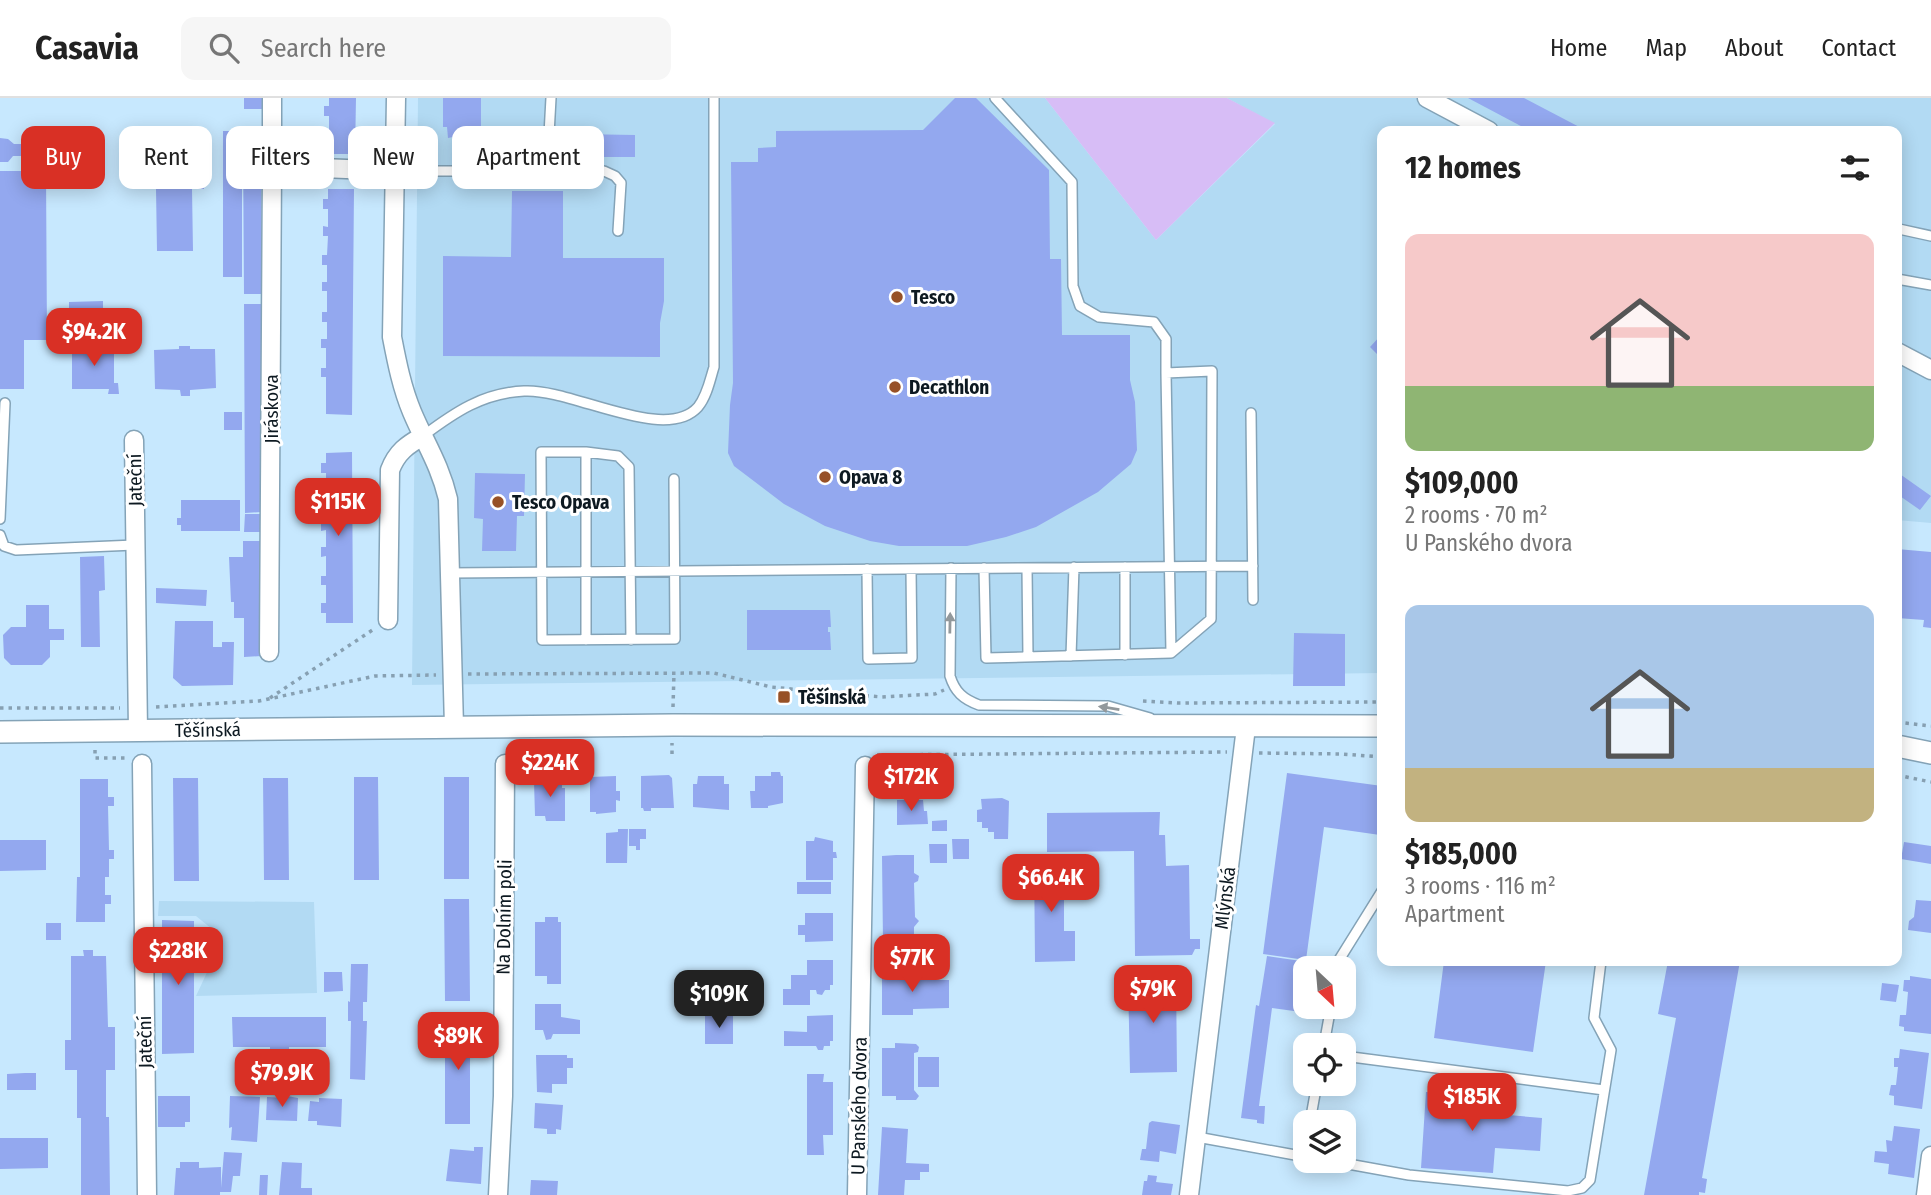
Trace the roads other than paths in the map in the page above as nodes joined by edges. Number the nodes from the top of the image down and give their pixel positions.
1 (272, 98) edge
2 (396, 98) edge
3 (551, 98) edge
4 (713, 98) edge
5 (995, 98) edge
6 (1427, 98) edge
7 (272, 126) edge
8 (396, 126) edge
9 (549, 126) edge
10 (1480, 126) edge
11 (604, 171) edge
12 (272, 189) edge
13 (396, 189) edge
14 (1902, 230) edge
15 (618, 231) dead end
16 (1931, 236) edge
17 (1902, 280) edge
18 (1931, 285) edge
19 (1902, 355) edge
20 (1931, 370) edge
21 (1166, 373) junction
22 (5, 403) dead end
23 (1251, 413) dead end
24 (424, 436) junction
25 (134, 440) dead end
26 (586, 452) junction
27 (674, 479) dead end
28 (0, 519) edge
29 (0, 535) edge
30 (135, 545) junction
31 (1253, 566) junction
32 (1074, 567) junction
33 (1125, 567) junction
34 (1169, 567) junction
35 (1212, 567) junction
36 (951, 568) junction
37 (984, 568) junction
38 (1027, 568) junction
39 (867, 569) junction
40 (911, 569) junction
41 (674, 570) junction
42 (542, 571) junction
43 (586, 571) junction
44 (632, 571) junction
45 (450, 573) junction
46 (1253, 600) dead end
47 (388, 620) road end
48 (586, 640) junction
49 (631, 640) junction
50 (269, 652) dead end
51 (1171, 653) junction
52 (1125, 655) junction
53 (1071, 656) junction
54 (1028, 657) junction
55 (1175, 726) junction
56 (1377, 726) edge
57 (454, 727) junction
58 (1246, 727) junction
59 (138, 731) junction
60 (0, 732) edge
61 (1902, 747) edge
62 (1931, 753) edge
63 (871, 760) road end
64 (142, 764) dead end
65 (505, 764) dead end
66 (1377, 899) edge
67 (1341, 956) edge
68 (1600, 966) edge
69 (1356, 1058) edge
70 (1604, 1090) junction
71 (1197, 1137) junction
72 (1293, 1151) edge
73 (1931, 1156) edge
74 (1356, 1165) edge
75 (147, 1195) edge
76 (498, 1195) edge
77 (857, 1195) edge
78 (1189, 1195) edge
79 (1926, 1195) edge

1 - 7 street, Jiráskova
2 - 8 street
3 - 9 lane
4 - 24 lane
5 - 21 lane
6 - 10 street
11 - 15 lane
12 - 50 street, Jiráskova
13 - 24 street
14 - 16 lane
17 - 18 lane
19 - 20 street
21 - 34 lane
21 - 35 lane
22 - 28 lane
23 - 31 lane
24 - 45 street
24 - 47 street
25 - 30 street, Jateční
26 - 42 lane
26 - 43 lane
26 - 44 lane
27 - 41 lane
29 - 30 lane
30 - 59 street, Jateční
31 - 35 lane
31 - 46 lane
32 - 33 lane
32 - 38 lane
32 - 53 lane
33 - 34 lane
33 - 52 lane
34 - 35 lane
34 - 51 lane
35 - 51 lane
36 - 37 lane
36 - 40 lane
55 -> 36 lane
37 - 38 lane
37 - 54 lane
38 - 54 lane
39 - 40 lane
39 - 40 lane
39 - 41 lane
41 - 44 lane
41 - 49 lane
42 - 43 lane
42 - 45 lane
42 - 48 lane
43 - 44 lane
43 - 48 lane
44 - 49 lane
45 - 57 street
48 - 49 lane
51 - 52 lane
52 - 53 lane
53 - 54 lane
55 - 57 street, Těšínská
55 - 58 street, Těšínská
56 - 58 street, Těšínská
57 - 59 street, Těšínská
58 - 71 street, Mlýnská
59 - 60 street, Těšínská
61 - 62 street
63 - 77 street, U Panského dvora
64 - 75 street, Jateční
65 - 76 street, Na Dolním poli
66 - 67 lane
68 - 70 lane
69 - 70 lane
70 - 74 lane
71 - 72 lane
71 - 78 street, Mlýnská
73 - 79 street

